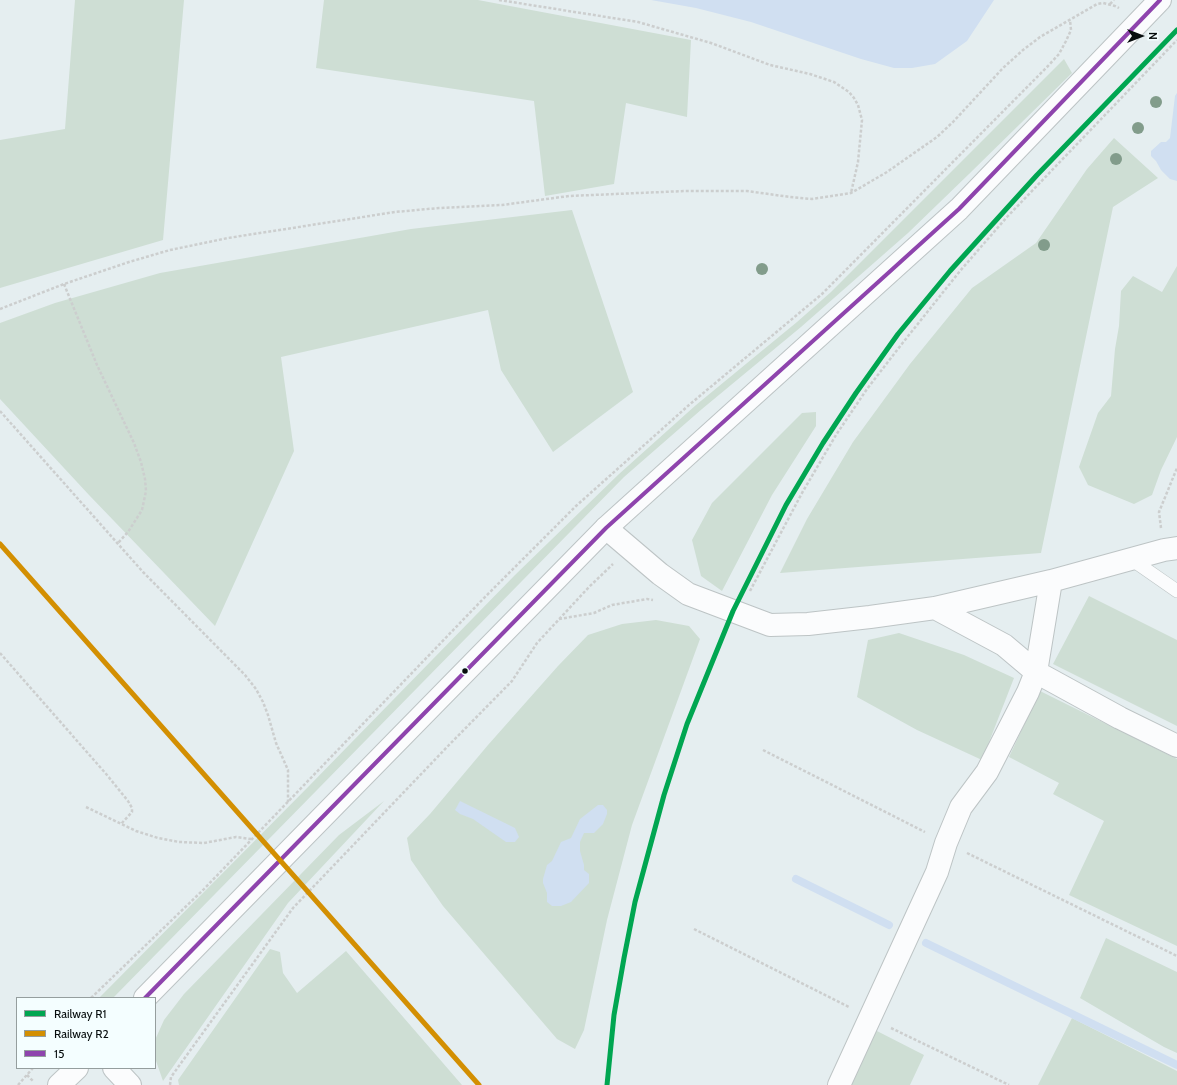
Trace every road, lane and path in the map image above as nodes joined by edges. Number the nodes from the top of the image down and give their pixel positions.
1 (499, 0) edge
2 (1114, 0) edge
3 (1160, 0) edge
4 (1110, 4) junction
5 (1070, 20) junction
6 (1138, 23) junction
7 (1177, 40) edge
8 (850, 193) junction
9 (64, 284) junction
10 (0, 310) edge
11 (0, 411) edge
12 (1177, 468) edge
13 (606, 528) junction
14 (118, 544) junction
15 (630, 549) junction
16 (1170, 549) edge
17 (1131, 559) junction
18 (1051, 581) junction
19 (1177, 591) edge
20 (688, 594) junction
21 (935, 608) junction
22 (738, 614) junction
23 (559, 619) junction
24 (0, 653) edge
25 (1036, 672) junction
26 (1177, 746) edge
27 (764, 750) dead end
28 (288, 802) junction
29 (86, 807) dead end
30 (121, 824) junction
31 (252, 839) junction
32 (946, 843) junction
33 (1177, 956) edge
34 (92, 997) edge
35 (147, 997) edge
36 (32, 1069) edge
37 (75, 1069) edge
38 (115, 1069) edge
39 (26, 1075) junction
40 (33, 1081) dead end
41 (18, 1085) edge
42 (59, 1085) edge
43 (130, 1085) edge
44 (170, 1085) edge
45 (839, 1085) edge

1 - 8 path
2 - 4 path
3 - 6 street
4 - 5 path
4 - 6 path
5 - 8 path
5 - 28 path
6 - 13 street
7 - 22 path
8 - 9 path
9 - 10 path
9 - 14 path
11 - 14 path
12 - 16 path
13 - 15 street
13 - 35 street
14 - 28 path
15 - 20 street
15 - 23 path
16 - 17 street
17 - 18 street
17 - 19 lane
18 - 21 street
18 - 25 street
20 - 22 street
20 - 23 path
21 - 22 street
21 - 25 street
23 - 44 path
24 - 30 path
25 - 26 street
25 - 32 street
27 - 32 path
28 - 31 path
29 - 30 path
30 - 31 path
31 - 34 path
32 - 33 path
32 - 45 street
36 - 39 path
37 - 42 street
38 - 43 street
39 - 40 path
39 - 41 path

